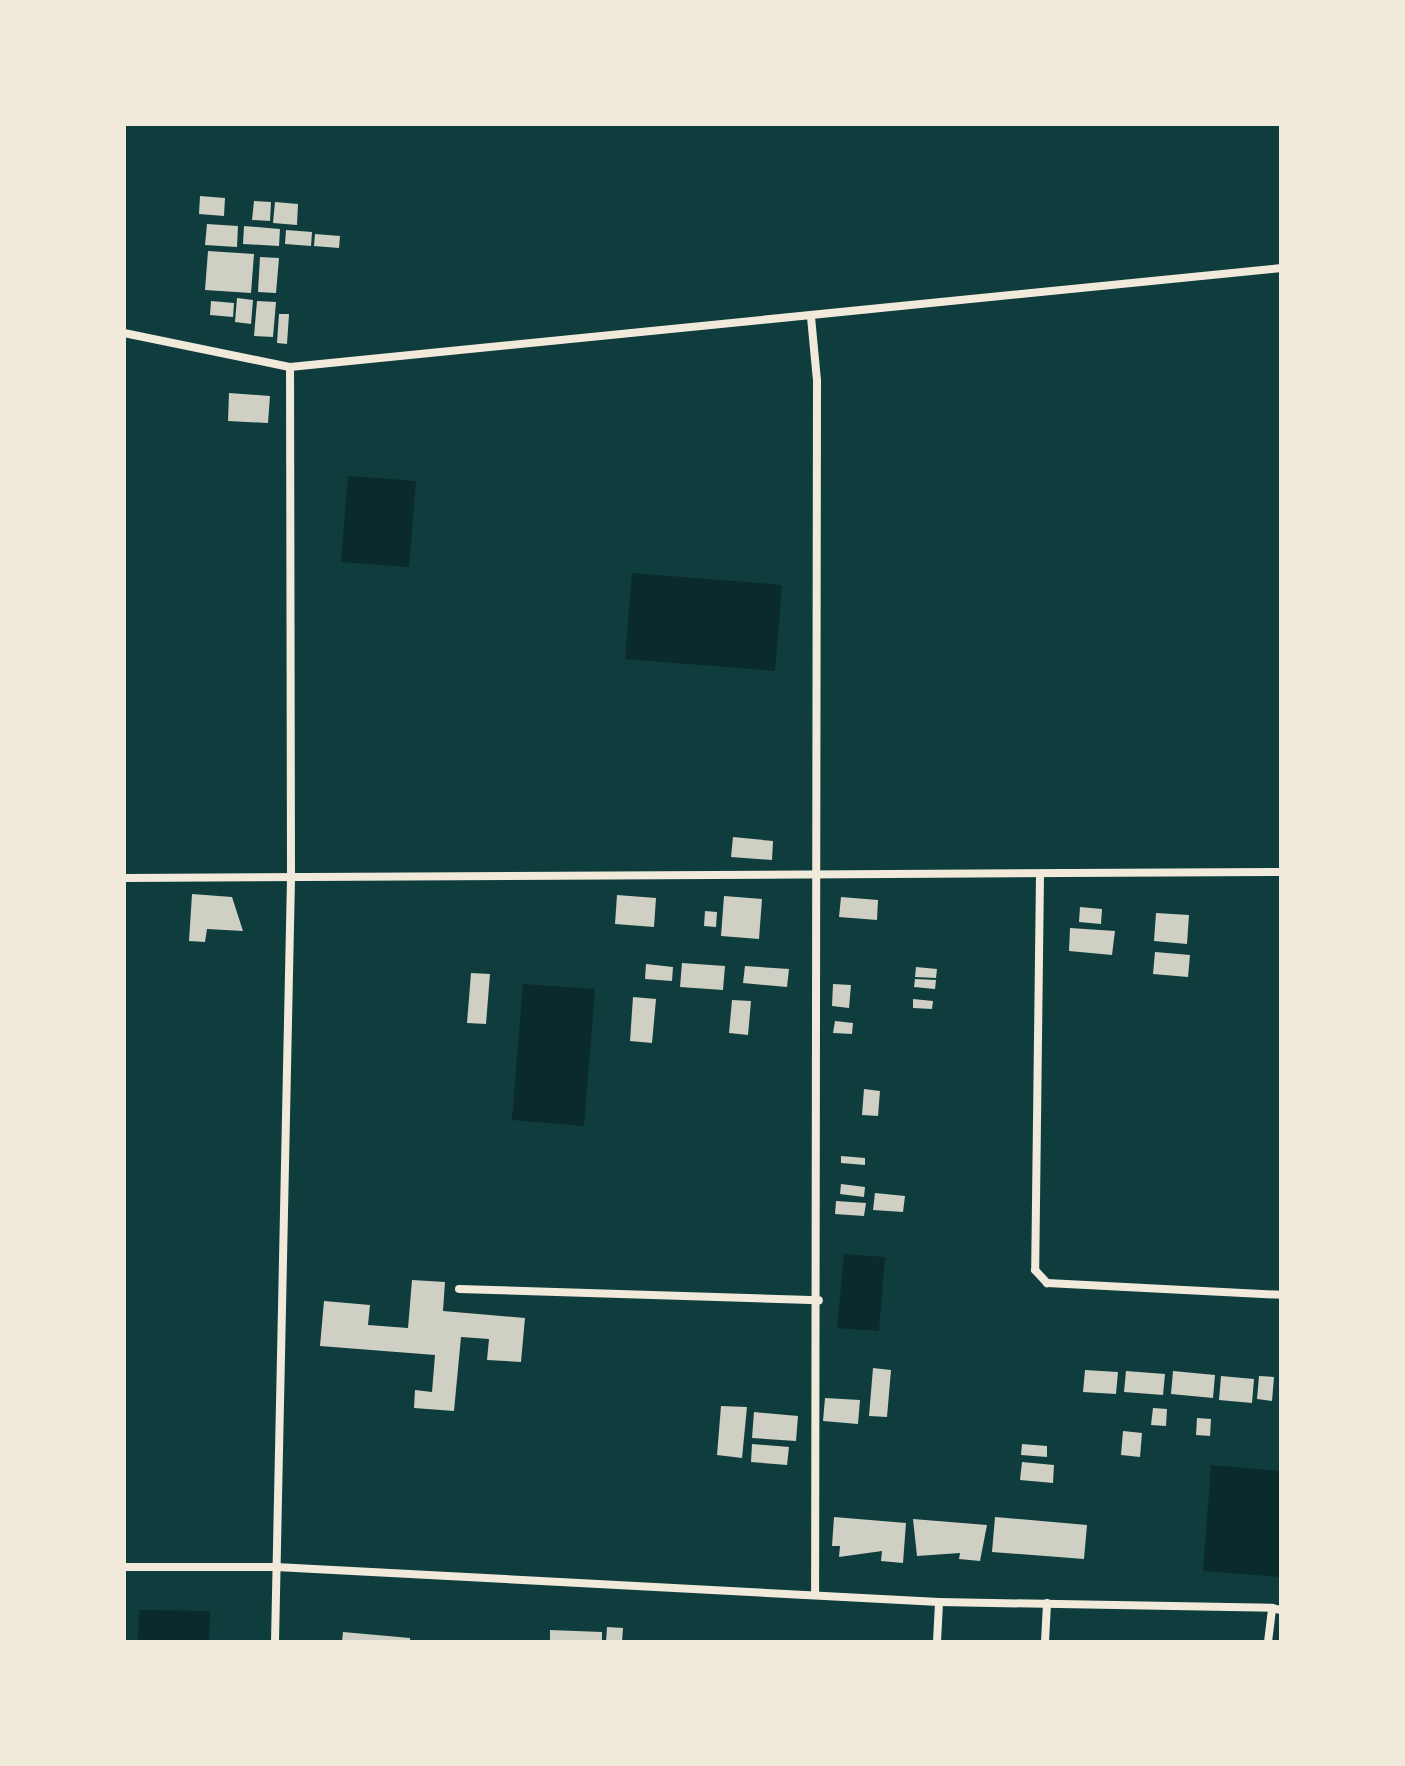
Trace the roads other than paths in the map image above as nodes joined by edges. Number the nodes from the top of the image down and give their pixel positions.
1 (1281, 268) edge
2 (811, 317) junction
3 (124, 333) edge
4 (290, 367) junction
5 (1281, 872) edge
6 (1040, 875) junction
7 (291, 877) junction
8 (813, 877) junction
9 (124, 878) edge
10 (459, 1289) dead end
11 (1281, 1295) edge
12 (819, 1300) junction
13 (124, 1567) edge
14 (276, 1567) junction
15 (815, 1595) junction
16 (939, 1602) junction
17 (1047, 1603) junction
18 (1276, 1609) edge
19 (275, 1642) edge
20 (937, 1642) edge
21 (1045, 1642) edge
22 (1268, 1642) edge

1 - 2 street
2 - 4 street
2 - 8 street
3 - 4 street
4 - 7 street
5 - 6 street
6 - 8 street
6 - 11 street
7 - 8 street
7 - 9 street
7 - 14 street
8 - 12 street
10 - 12 street
12 - 15 street
13 - 14 street
14 - 15 street
14 - 19 street
15 - 16 street
16 - 17 street
16 - 20 street
17 - 18 street
17 - 21 street
18 - 22 street

